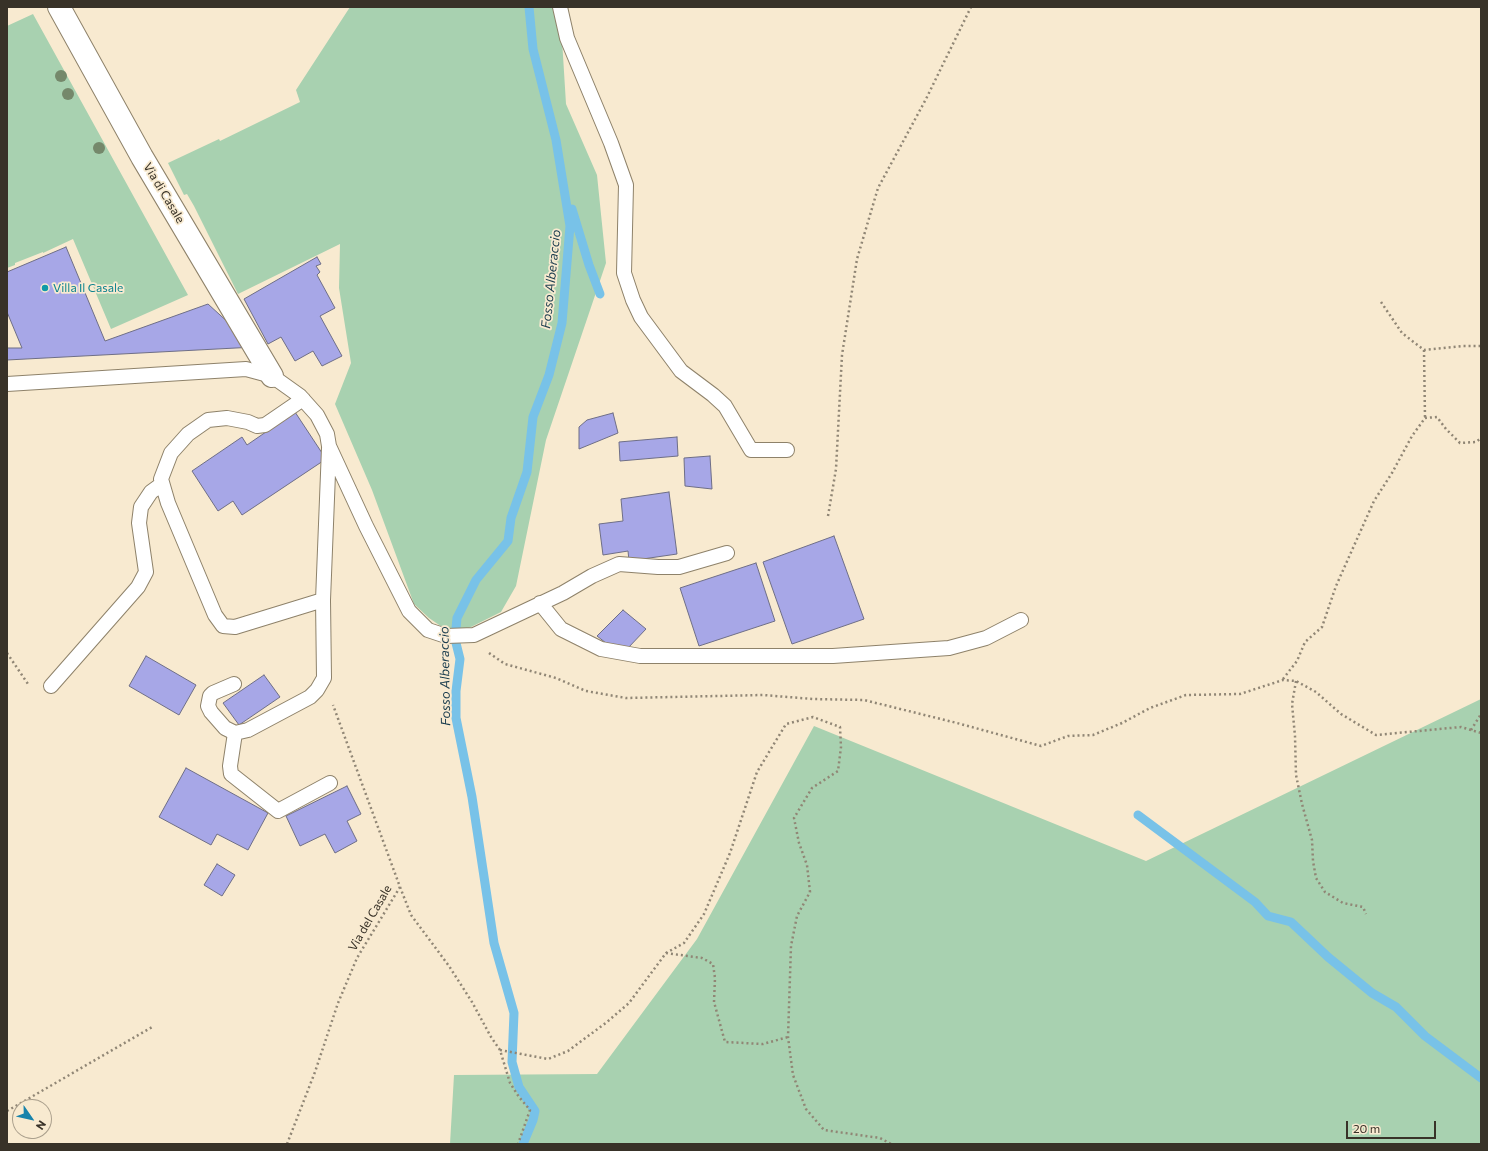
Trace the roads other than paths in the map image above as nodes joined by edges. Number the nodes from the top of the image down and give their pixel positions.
1 (59, 7) edge
2 (560, 7) edge
3 (272, 376) junction
4 (7, 384) edge
5 (303, 399) junction
6 (329, 446) junction
7 (787, 450) dead end
8 (162, 484) junction
9 (727, 553) dead end
10 (323, 600) junction
11 (540, 603) junction
12 (1021, 620) dead end
13 (234, 684) dead end
14 (51, 686) dead end
15 (235, 733) junction
16 (330, 783) dead end

1 - 3 street, Via di Casale
2 - 7 lane
3 - 4 lane
3 - 5 lane
5 - 6 lane
5 - 8 lane
6 - 10 lane
6 - 11 lane
8 - 10 lane
8 - 14 lane
9 - 11 lane
10 - 15 lane
11 - 12 lane
13 - 15 lane
15 - 16 lane

